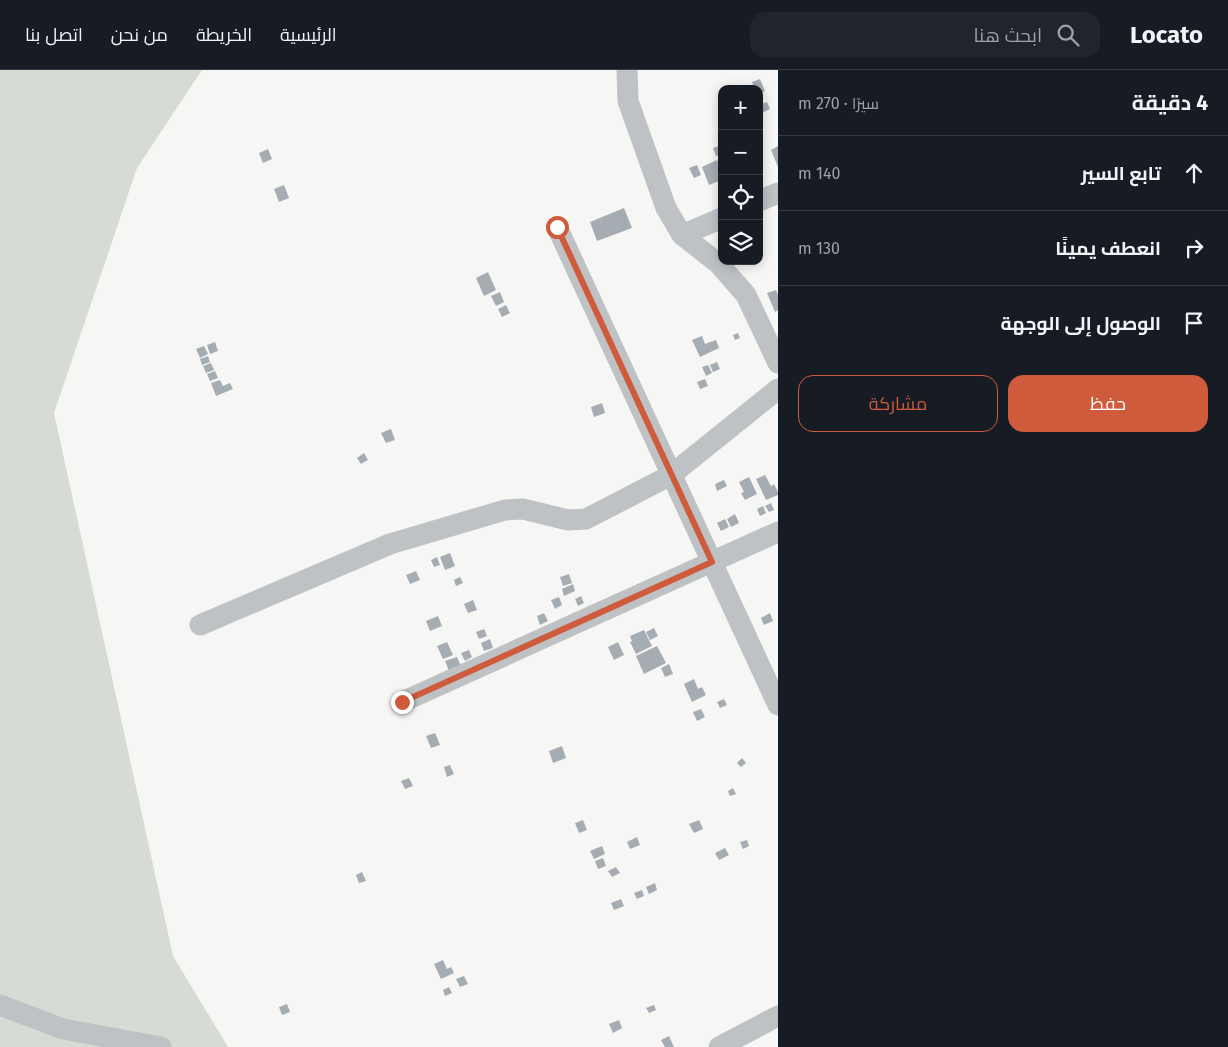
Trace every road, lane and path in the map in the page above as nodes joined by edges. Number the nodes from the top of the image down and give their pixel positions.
1 (627, 70) edge
2 (778, 193) edge
3 (763, 199) edge
4 (718, 220) edge
5 (557, 227) dead end
6 (682, 236) junction
7 (778, 363) edge
8 (778, 389) edge
9 (671, 475) junction
10 (778, 532) edge
11 (712, 562) junction
12 (200, 625) dead end
13 (402, 702) dead end
14 (778, 705) edge
15 (0, 1005) edge
16 (778, 1016) edge
17 (161, 1047) edge
18 (719, 1047) edge

1 - 6 street
2 - 3 street
4 - 6 street
5 - 9 street
6 - 7 street
8 - 9 street
9 - 11 street
9 - 12 street
10 - 11 street
11 - 13 street
11 - 14 street
15 - 17 street
16 - 18 street

